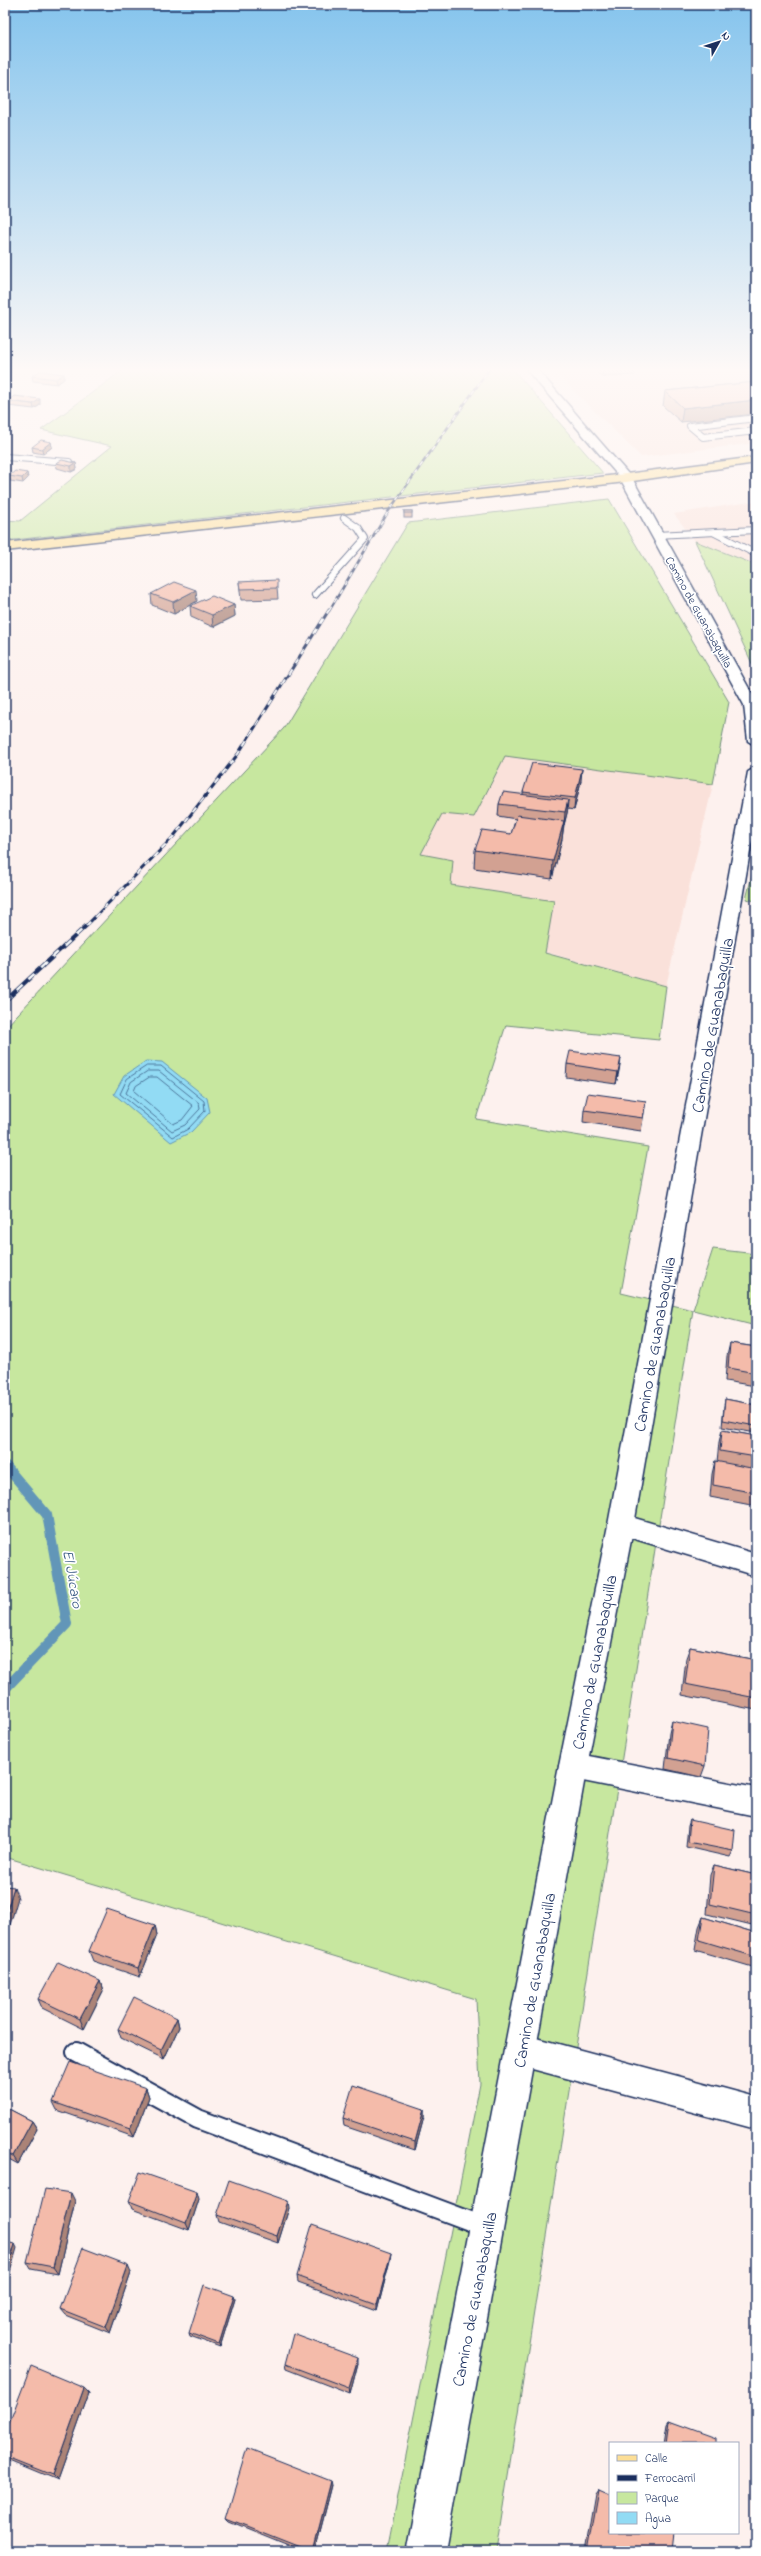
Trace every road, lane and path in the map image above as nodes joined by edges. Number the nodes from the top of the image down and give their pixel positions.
1 (578, 487) edge
2 (587, 487) edge
3 (632, 487) edge
4 (344, 518) junction
5 (756, 530) edge
6 (715, 533) junction
7 (656, 536) junction
8 (5, 547) edge
9 (756, 550) edge
10 (746, 551) junction
11 (756, 554) edge
12 (5, 556) edge
13 (315, 595) dead end
14 (754, 706) edge
15 (756, 741) edge
16 (756, 772) edge
17 (621, 1525) junction
18 (756, 1565) edge
19 (573, 1766) junction
20 (756, 1802) edge
21 (521, 2050) junction
22 (76, 2052) dead end
23 (756, 2112) edge
24 (488, 2228) junction
25 (426, 2551) edge

1 - 8 main road
2 - 4 main road
3 - 7 street, Camino de Guanabaquilla
4 - 12 main road
4 - 13 lane
5 - 6 lane
6 - 7 lane
6 - 10 lane
7 - 14 street, Camino de Guanabaquilla
9 - 10 lane
10 - 11 lane
14 - 15 street, Camino de Guanabaquilla
16 - 17 street, Camino de Guanabaquilla
17 - 18 street
17 - 19 street, Camino de Guanabaquilla
19 - 20 street
19 - 21 street, Camino de Guanabaquilla
21 - 23 street
21 - 24 street, Camino de Guanabaquilla
22 - 24 lane
24 - 25 street, Camino de Guanabaquilla

